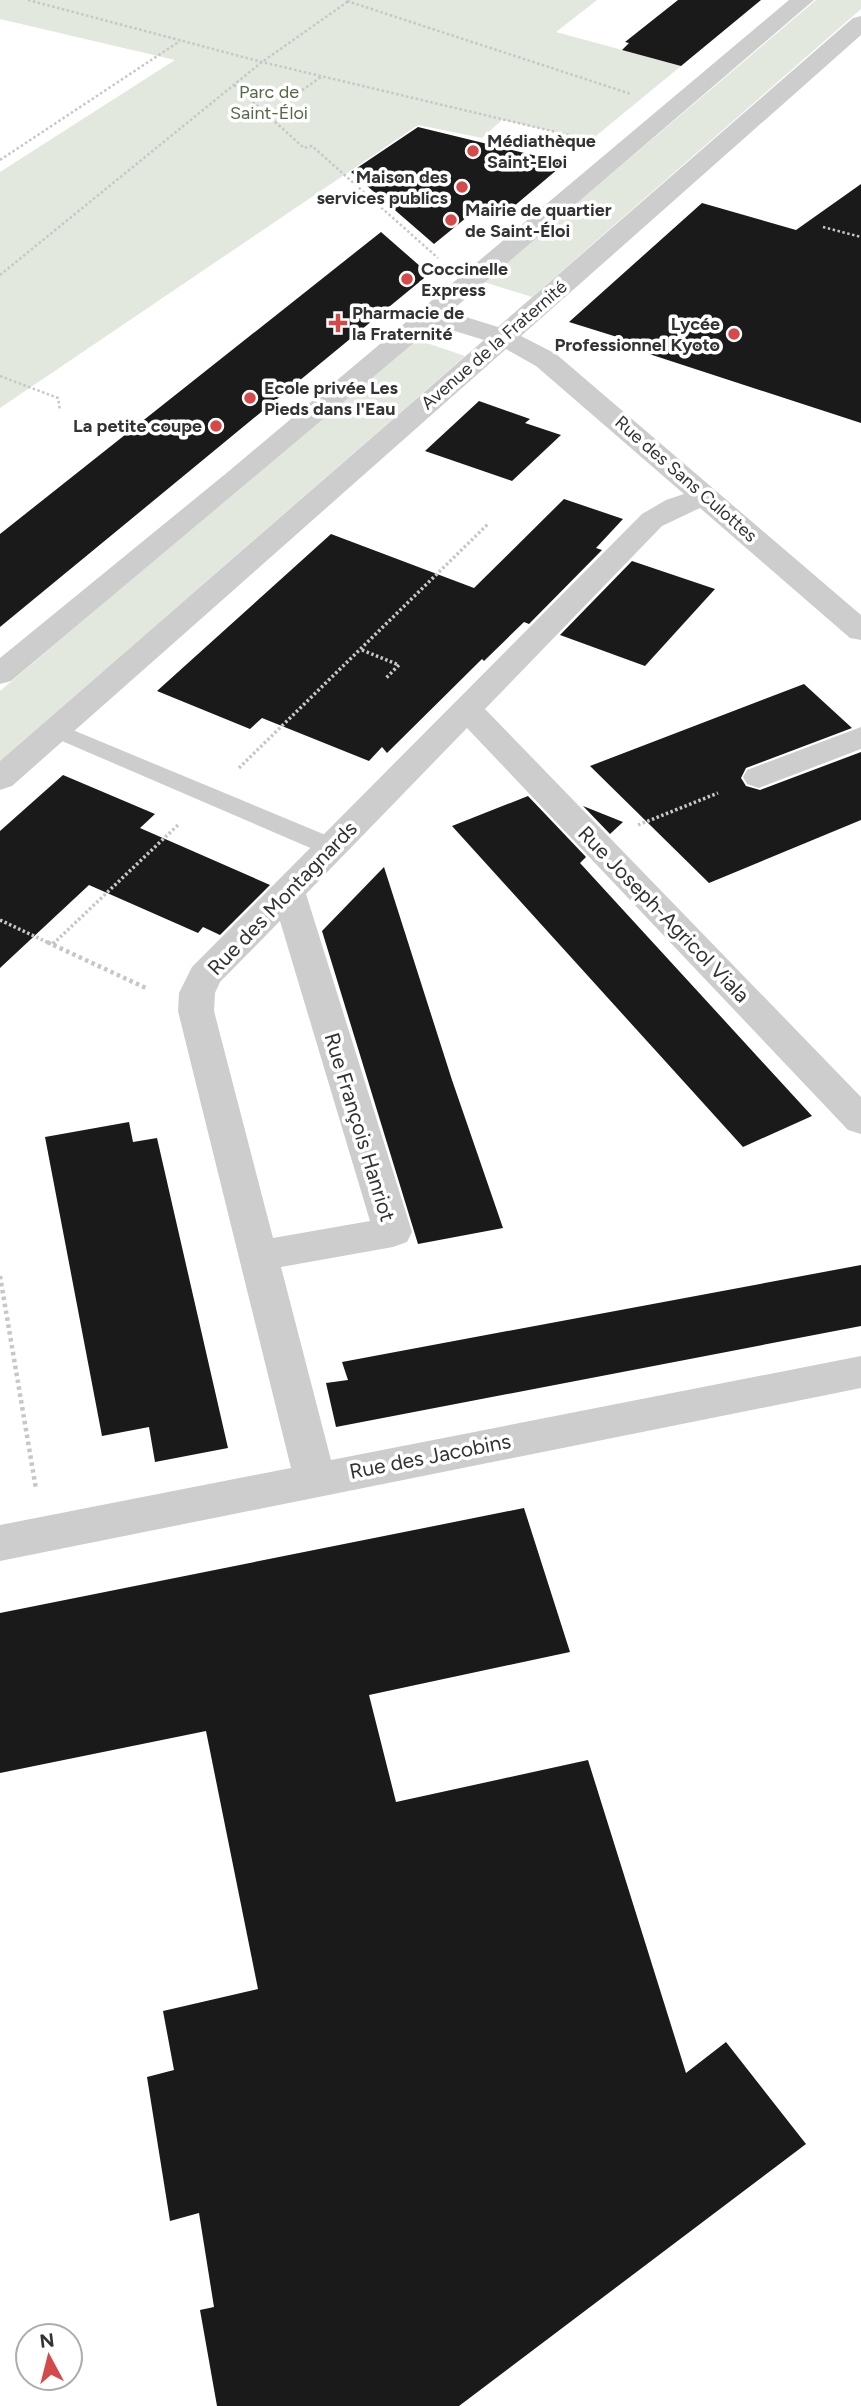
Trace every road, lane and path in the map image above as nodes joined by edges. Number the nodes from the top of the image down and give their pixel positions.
1 (28, 0) edge
2 (347, 0) edge
3 (803, 0) edge
4 (861, 23) edge
5 (181, 40) junction
6 (262, 62) junction
7 (321, 76) junction
8 (233, 85) junction
9 (298, 93) dead end
10 (640, 97) dead end
11 (579, 137) dead end
12 (0, 160) edge
13 (823, 228) dead end
14 (861, 237) edge
15 (0, 275) edge
16 (463, 288) junction
17 (431, 315) junction
18 (503, 337) junction
19 (0, 376) edge
20 (60, 411) dead end
21 (705, 496) junction
22 (488, 524) dead end
23 (861, 631) edge
24 (362, 650) junction
25 (0, 674) edge
26 (386, 678) dead end
27 (467, 709) junction
28 (56, 730) junction
29 (861, 737) edge
30 (759, 777) joint
31 (0, 779) edge
32 (210, 795) junction
33 (595, 842) junction
34 (331, 847) junction
35 (288, 891) junction
36 (0, 920) edge
37 (53, 944) junction
38 (196, 1011) junction
39 (861, 1120) edge
40 (258, 1256) junction
41 (0, 1276) edge
42 (861, 1372) edge
43 (315, 1479) junction
44 (43, 1534) junction
45 (0, 1543) edge

1 - 5 path
2 - 6 path
2 - 10 path
3 - 16 street
4 - 18 street, Avenue de la Fraternité
5 - 6 path
5 - 12 path
6 - 7 path
6 - 8 path
7 - 9 path
7 - 11 path
8 - 15 path
8 - 16 path
13 - 14 path
16 - 17 street
17 - 18 street, Rue des Sans Culottes
17 - 25 street
18 - 21 street, Rue des Sans Culottes
18 - 28 street, Avenue de la Fraternité
19 - 20 path
21 - 23 street, Rue des Sans Culottes
21 - 27 street, Rue des Montagnards
22 - 24 path
24 - 26 path
24 - 32 path
27 - 33 street, Rue Joseph-Agricol Viala
27 - 34 street, Rue des Montagnards
28 - 31 street, Avenue de la Fraternité
28 - 32 lane
29 - 30 street
30 - 33 path
32 - 34 lane
32 - 37 path
33 - 39 street, Rue Joseph-Agricol Viala
34 - 35 street, Rue des Montagnards
35 - 38 street, Rue des Montagnards
35 - 40 street, Rue François Hanriot
36 - 37 path
37 - 38 path
38 - 40 street, Rue des Montagnards
40 - 43 street, Rue des Montagnards
41 - 44 path
42 - 43 street, Rue des Jacobins
43 - 44 street, Rue des Jacobins
44 - 45 street, Rue des Jacobins

